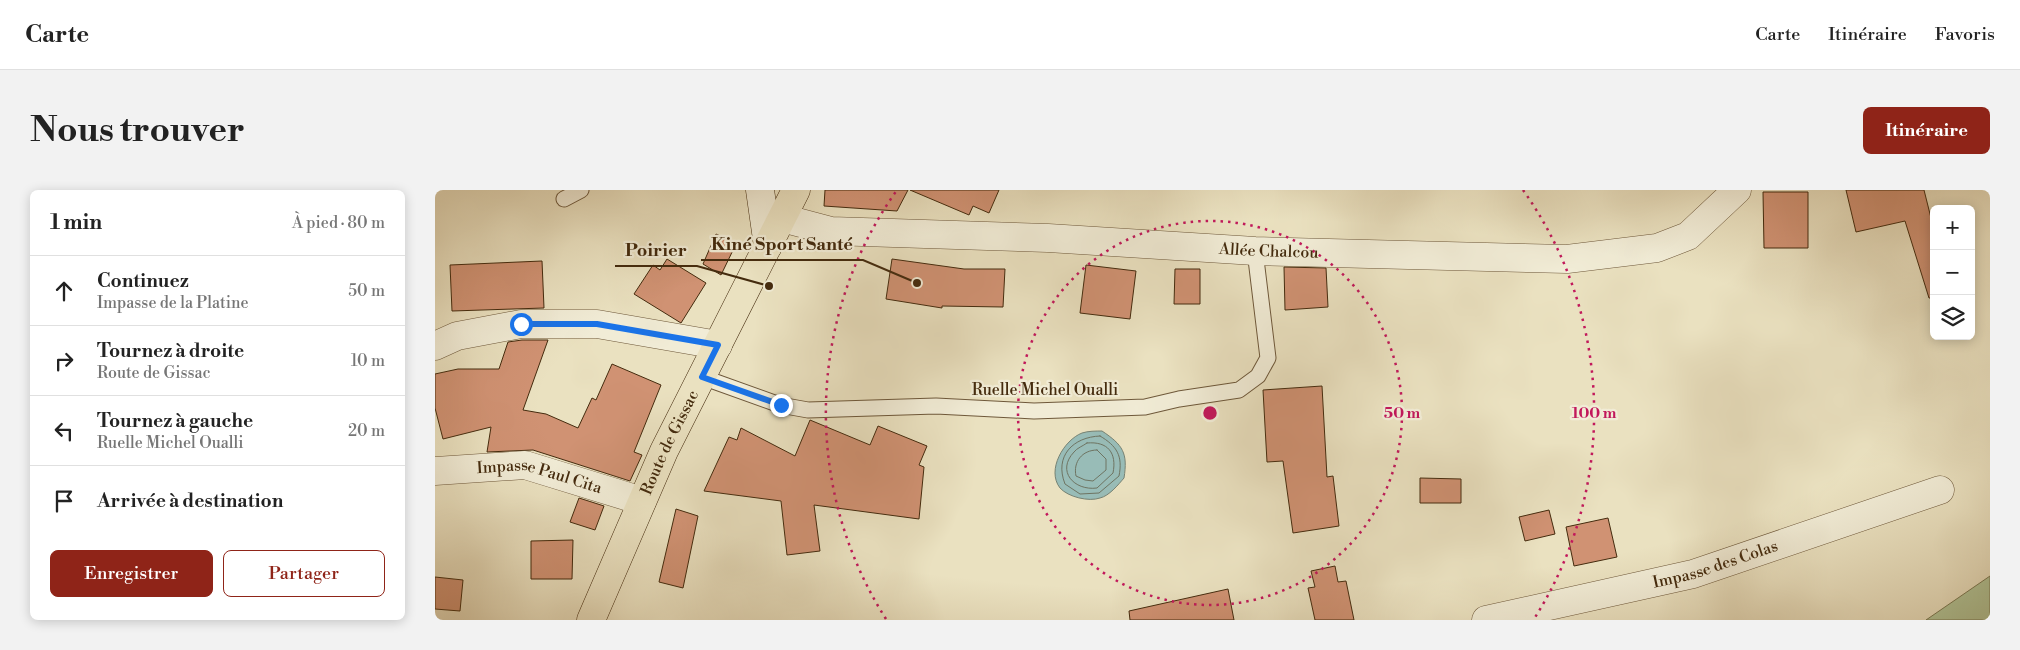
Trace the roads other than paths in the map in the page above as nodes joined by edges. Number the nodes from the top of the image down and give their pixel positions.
1 (581, 190) edge
2 (761, 190) edge
3 (796, 190) edge
4 (1737, 190) edge
5 (564, 199) dead end
6 (782, 218) junction
7 (768, 246) junction
8 (1255, 252) junction
9 (718, 345) junction
10 (435, 346) edge
11 (702, 377) junction
12 (435, 471) edge
13 (1940, 490) dead end
14 (642, 501) junction
15 (591, 620) edge
16 (1486, 620) edge

1 - 5 lane
2 - 7 street
3 - 6 main road, Route de Gissac
4 - 8 street, Allée Chalcou
6 - 7 main road, Route de Gissac
6 - 8 street, Allée Chalcou
7 - 9 main road, Route de Gissac
8 - 11 lane, Ruelle Michel Oualli
9 - 10 street
9 - 11 main road, Route de Gissac
11 - 14 main road, Route de Gissac
12 - 14 street, Impasse Paul Cita
13 - 16 street, Impasse des Colas
14 - 15 main road, Route de Gissac

